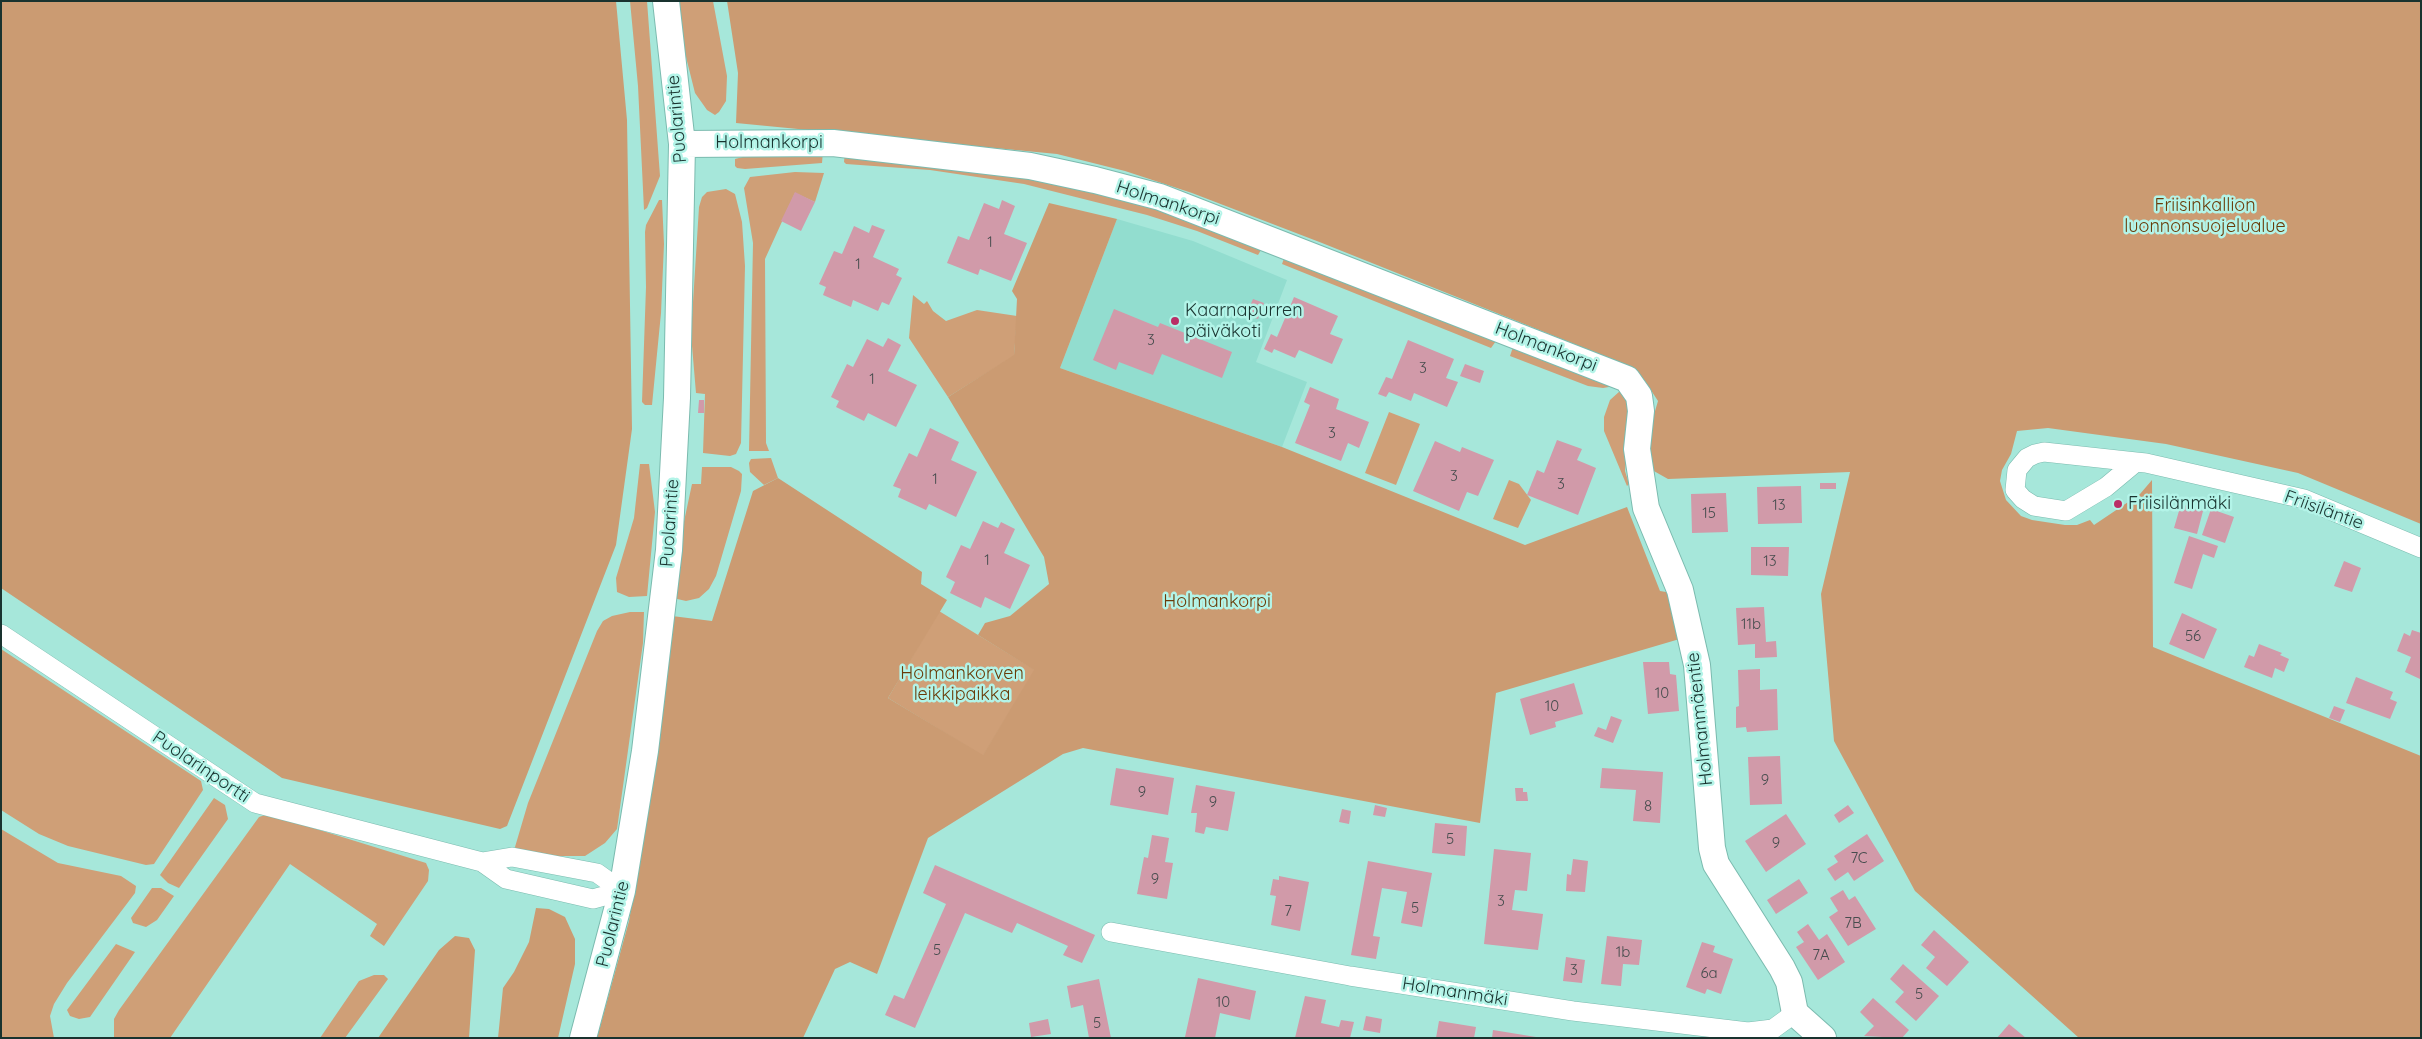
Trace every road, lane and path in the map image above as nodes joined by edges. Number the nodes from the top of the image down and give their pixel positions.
1 (666, 1) edge
2 (682, 144) junction
3 (1627, 379) joint
4 (2136, 462) junction
5 (2421, 548) edge
6 (1, 634) edge
7 (482, 862) junction
8 (622, 891) junction
9 (1111, 932) dead end
10 (1795, 1013) junction
11 (583, 1038) edge
12 (1823, 1038) edge

1 - 2 street, Puolarintie
2 - 3 street, Holmankorpi
2 - 8 street, Puolarintie
3 - 10 street, Holmanmäentie
4 - 4 street, Friisiläntie
4 - 5 street, Friisiläntie
6 - 7 street, Puolarinportti
7 - 8 street, Puolarinportti
7 - 8 street, Puolarinportti
8 - 11 street, Puolarintie
9 - 10 street, Holmanmäki
10 - 12 street

